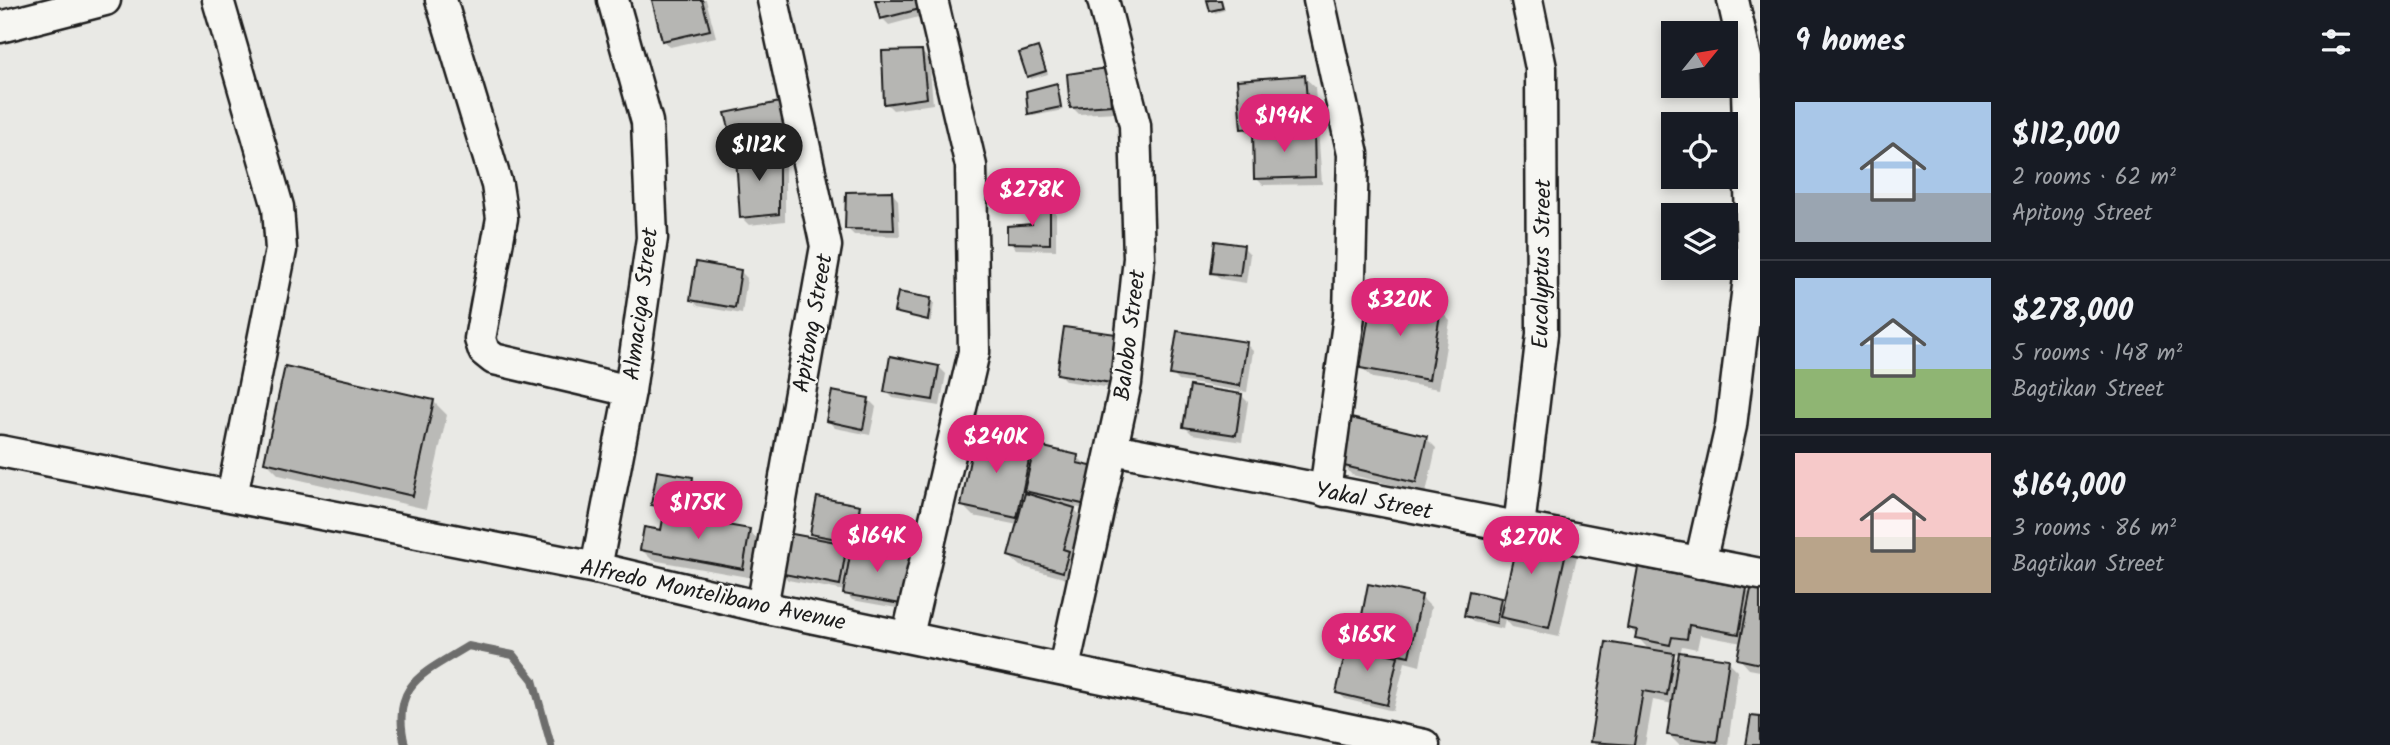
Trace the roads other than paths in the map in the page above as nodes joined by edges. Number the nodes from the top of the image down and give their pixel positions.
1 (104, 0) edge
2 (218, 0) edge
3 (441, 0) edge
4 (613, 0) edge
5 (773, 0) edge
6 (932, 0) edge
7 (1103, 0) edge
8 (1319, 0) edge
9 (1527, 0) edge
10 (1733, 0) edge
11 (0, 27) edge
12 (630, 391) junction
13 (1113, 449) junction
14 (0, 451) edge
15 (1325, 491) junction
16 (232, 496) junction
17 (1518, 527) junction
18 (1700, 563) junction
19 (596, 568) junction
20 (1760, 574) edge
21 (762, 607) junction
22 (908, 635) junction
23 (1064, 668) junction
24 (1307, 733) edge
25 (1424, 745) edge

1 - 11 street
2 - 16 street
3 - 12 street
4 - 12 street, Almaciga Street
5 - 21 street, Apitong Street
6 - 22 street
7 - 13 street, Balobo Street
8 - 15 street
9 - 17 street, Eucalyptus Street
10 - 18 street
12 - 19 street, Almaciga Street
13 - 15 street, Yakal Street
13 - 23 street, Balobo Street
14 - 16 street, Alfredo Montelibano Avenue
15 - 17 street, Yakal Street
16 - 19 street, Alfredo Montelibano Avenue
17 - 18 street, Yakal Street
18 - 20 street, Yakal Street
19 - 21 street, Alfredo Montelibano Avenue
21 - 22 street, Alfredo Montelibano Avenue
22 - 23 street, Alfredo Montelibano Avenue
23 - 24 street, Alfredo Montelibano Avenue
24 - 25 street, Alfredo Montelibano Avenue

